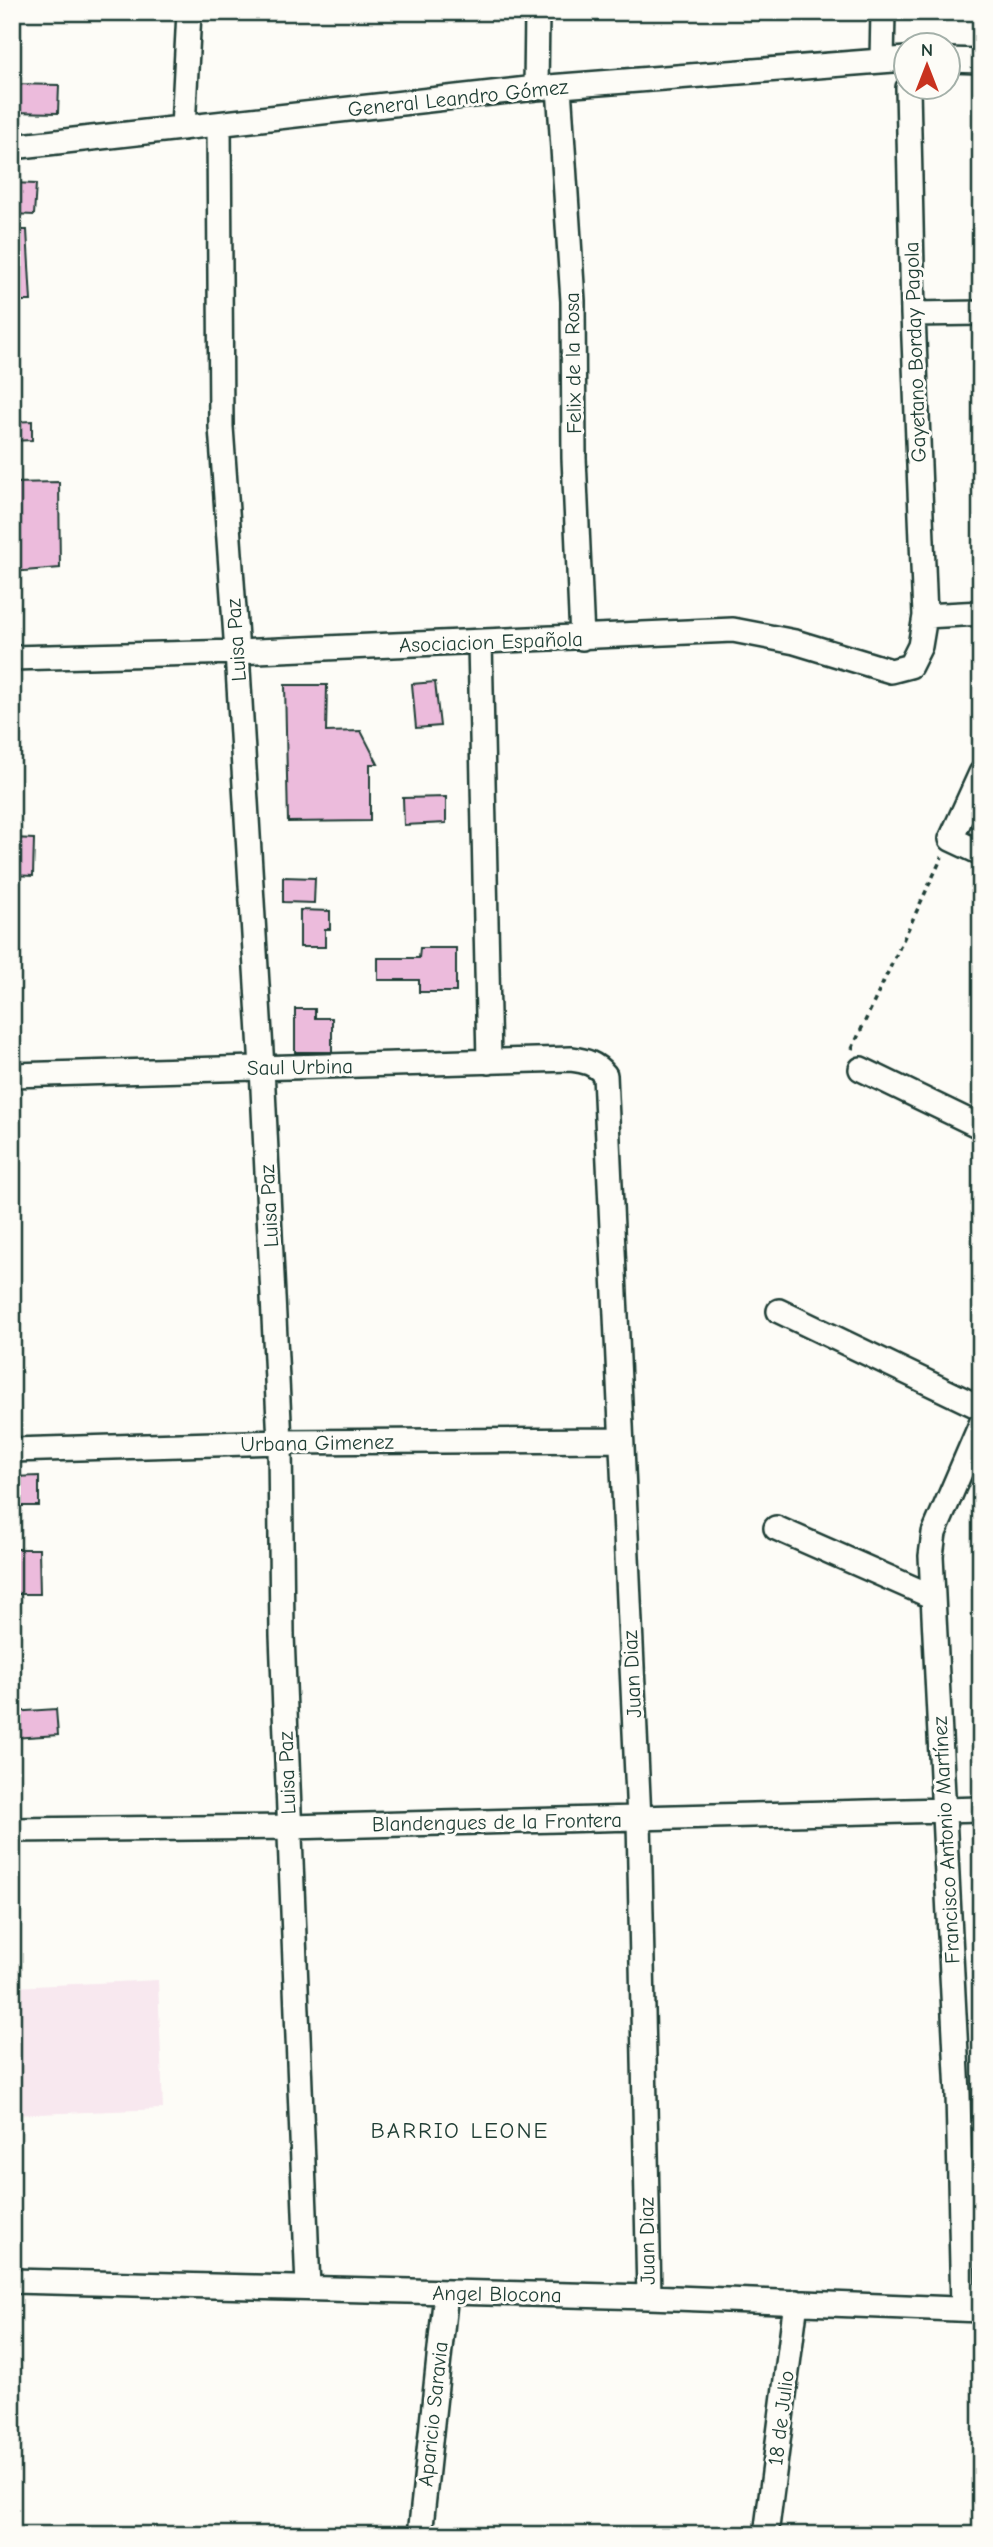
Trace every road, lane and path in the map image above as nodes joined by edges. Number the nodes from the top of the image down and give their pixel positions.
1 (189, 12) edge
2 (537, 12) edge
3 (883, 12) edge
4 (882, 60) junction
5 (892, 60) edge
6 (962, 60) edge
7 (981, 61) edge
8 (548, 88) junction
9 (908, 102) edge
10 (219, 124) junction
11 (183, 128) junction
12 (12, 148) edge
13 (981, 313) edge
14 (913, 314) junction
15 (981, 613) edge
16 (925, 616) junction
17 (582, 638) junction
18 (480, 642) junction
19 (237, 652) junction
20 (12, 658) edge
21 (981, 773) edge
22 (951, 839) junction
23 (981, 853) edge
24 (587, 1061) joint
25 (489, 1062) junction
26 (262, 1068) junction
27 (861, 1069) joint
28 (12, 1075) edge
29 (981, 1126) edge
30 (779, 1311) dead end
31 (981, 1408) edge
32 (981, 1424) edge
33 (621, 1440) junction
34 (280, 1442) junction
35 (12, 1450) edge
36 (776, 1528) dead end
37 (933, 1597) junction
38 (981, 1809) edge
39 (945, 1810) junction
40 (639, 1819) junction
41 (290, 1827) junction
42 (12, 1830) edge
43 (970, 2094) edge
44 (12, 2281) edge
45 (308, 2288) junction
46 (446, 2292) junction
47 (649, 2297) junction
48 (796, 2302) junction
49 (972, 2309) edge
50 (420, 2535) edge
51 (766, 2535) edge

1 - 11 street
2 - 8 street, Felix de la Rosa
3 - 4 street
4 - 5 street, General Leandro Gómez
4 - 8 street, General Leandro Gómez
6 - 7 street
8 - 10 street, General Leandro Gómez
8 - 17 street, Felix de la Rosa
9 - 14 street, Gayetano Borday Pagola
10 - 11 street, General Leandro Gómez
10 - 19 street, Luisa Paz
11 - 12 street, General Leandro Gómez
13 - 14 street
14 - 16 street, Gayetano Borday Pagola
15 - 16 street
16 - 17 street, Asociacion Española
17 - 18 street, Asociacion Española
18 - 19 street, Asociacion Española
18 - 25 street
19 - 20 street, Asociacion Española
19 - 26 street, Luisa Paz
21 - 22 street
22 - 23 street
22 - 27 path
24 - 25 street, Saul Urbina
24 - 33 street, Juan Diaz
25 - 26 street, Saul Urbina
26 - 28 street, Saul Urbina
26 - 34 street, Luisa Paz
27 - 29 street
30 - 31 street
32 - 37 street, Francisco Antonio Martínez
33 - 34 street, Urbana Gimenez
33 - 40 street, Juan Diaz
34 - 35 street, Urbana Gimenez
34 - 41 street, Luisa Paz
36 - 37 street
37 - 39 street, Francisco Antonio Martínez
38 - 39 street, Blandengues de la Frontera
39 - 40 street, Blandengues de la Frontera
39 - 43 street, Francisco Antonio Martínez
40 - 41 street, Blandengues de la Frontera
40 - 47 street, Juan Diaz
41 - 42 street, Blandengues de la Frontera
41 - 45 street, Luisa Paz
43 - 49 street, Francisco Antonio Martínez
44 - 45 street, Angel Blocona
45 - 46 street, Angel Blocona
46 - 47 street, Angel Blocona
46 - 50 street, Aparicio Saravia
47 - 48 street, Angel Blocona
48 - 49 street, Angel Blocona
48 - 51 street, 18 de Julio

